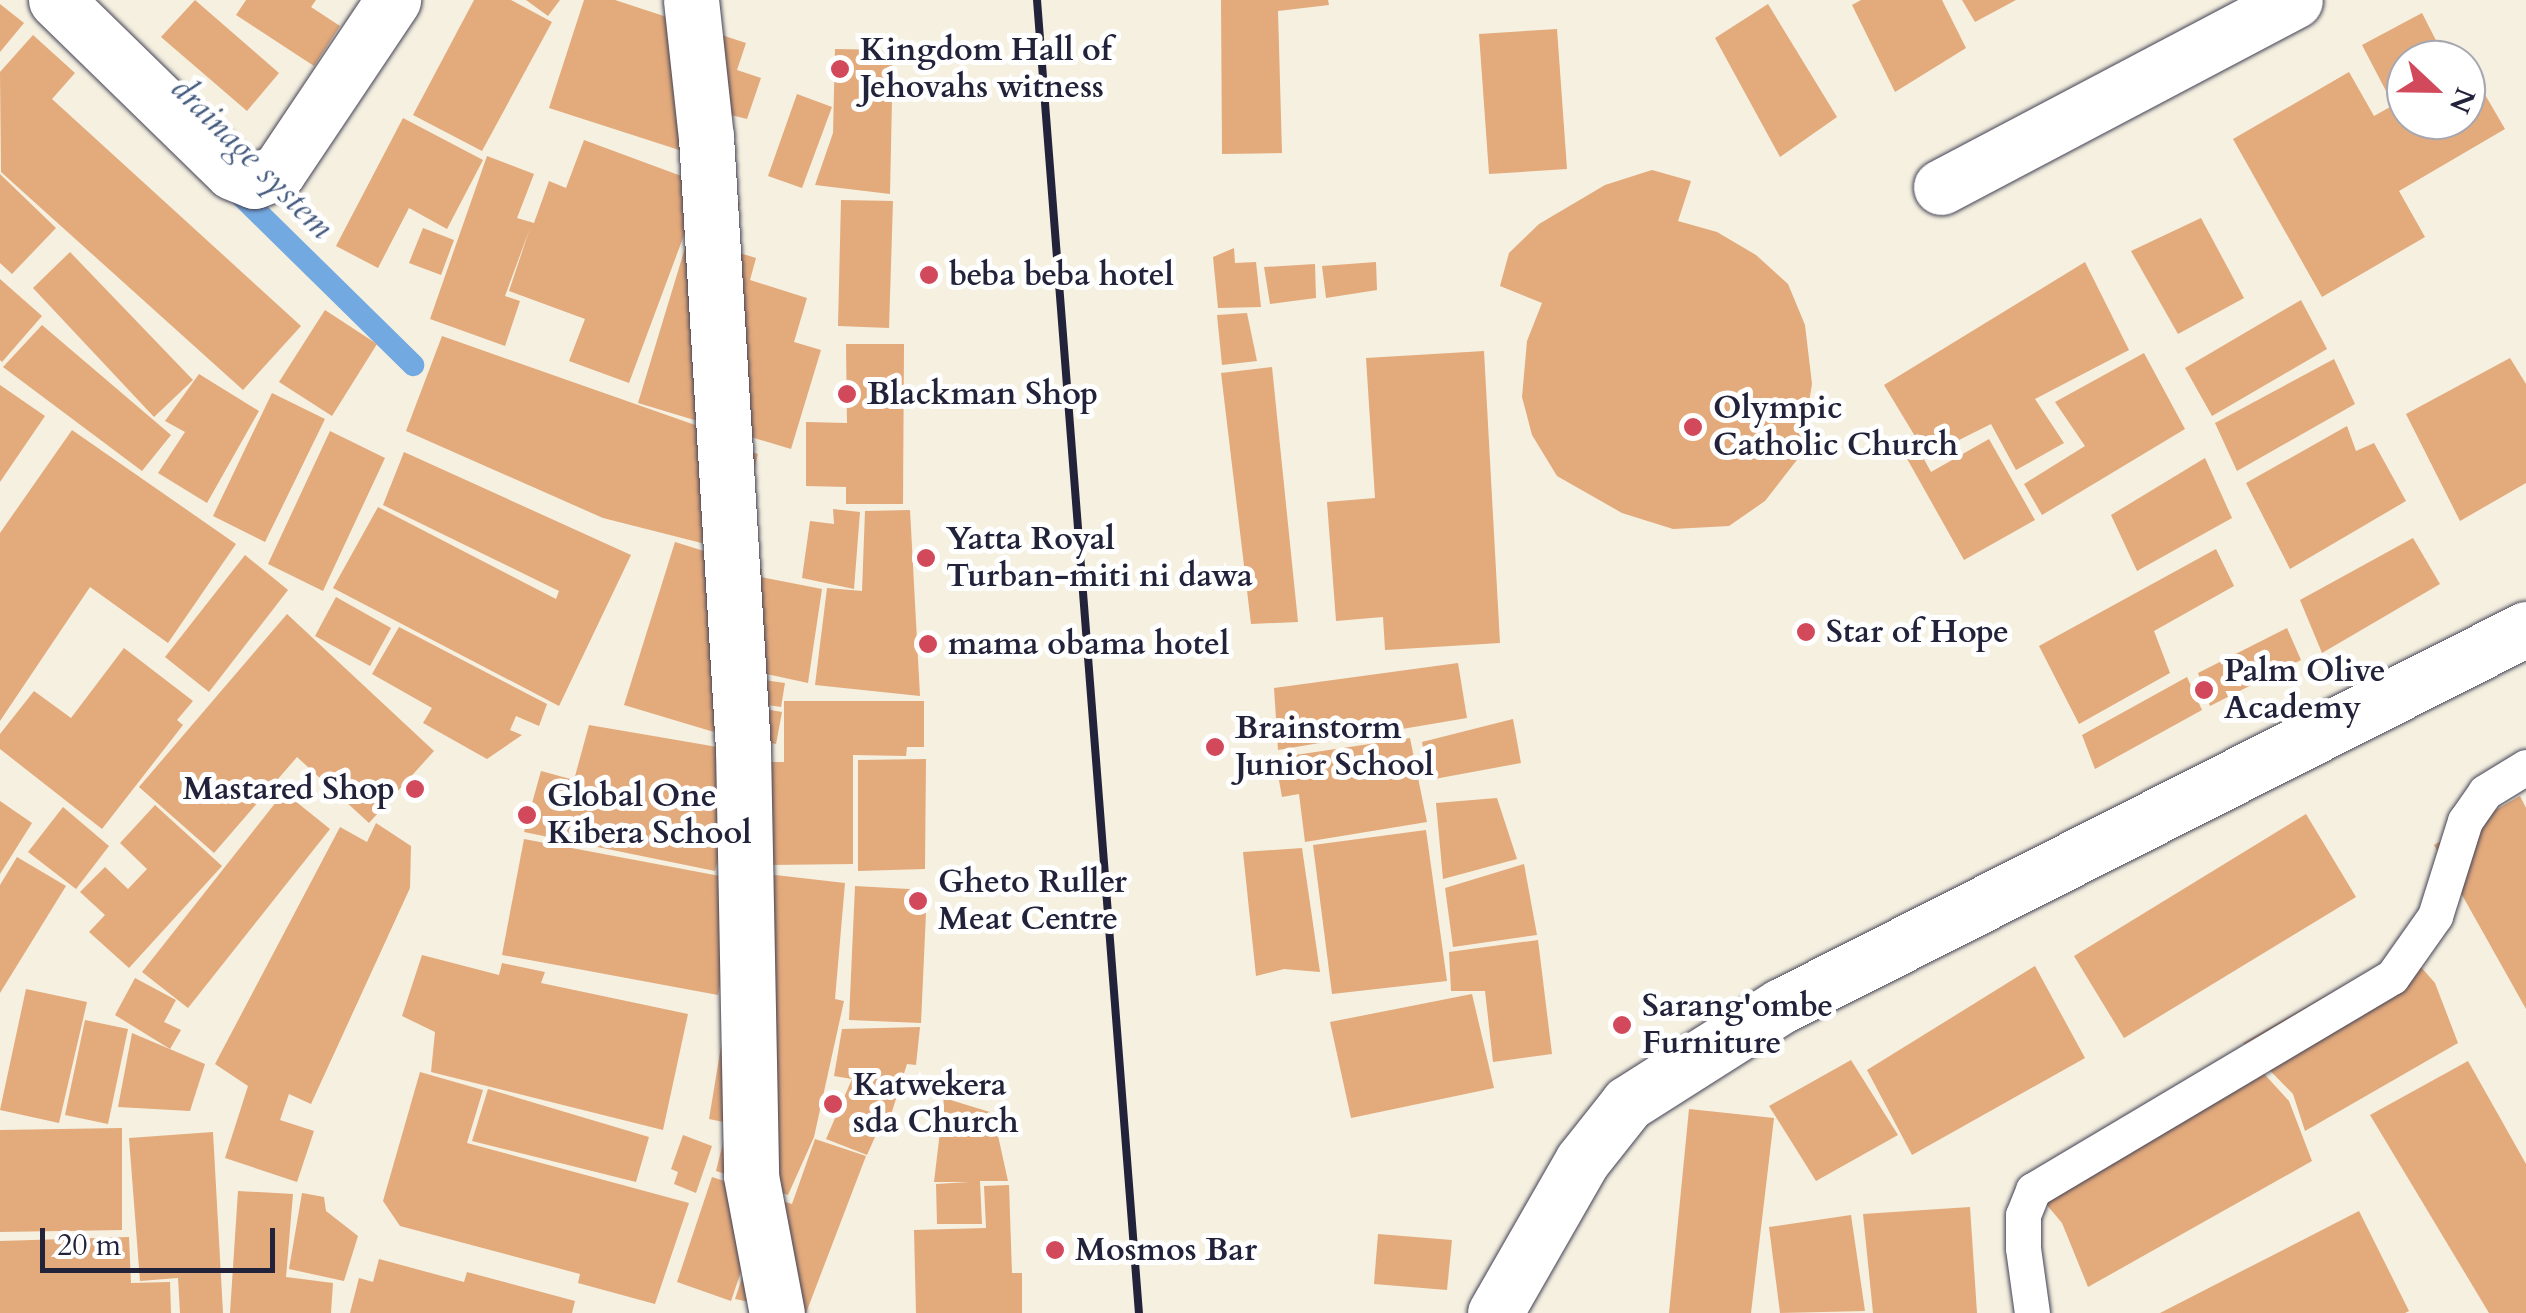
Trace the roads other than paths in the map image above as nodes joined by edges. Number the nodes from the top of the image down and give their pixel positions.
1 (56, 0) edge
2 (392, 0) edge
3 (690, 0) edge
4 (2295, 0) edge
5 (1940, 187) dead end
6 (2526, 628) edge
7 (2526, 767) edge
8 (777, 1313) edge
9 (1494, 1313) edge
10 (2032, 1313) edge

1 - 2 street
3 - 8 street
4 - 5 street
6 - 9 street
7 - 10 lane

